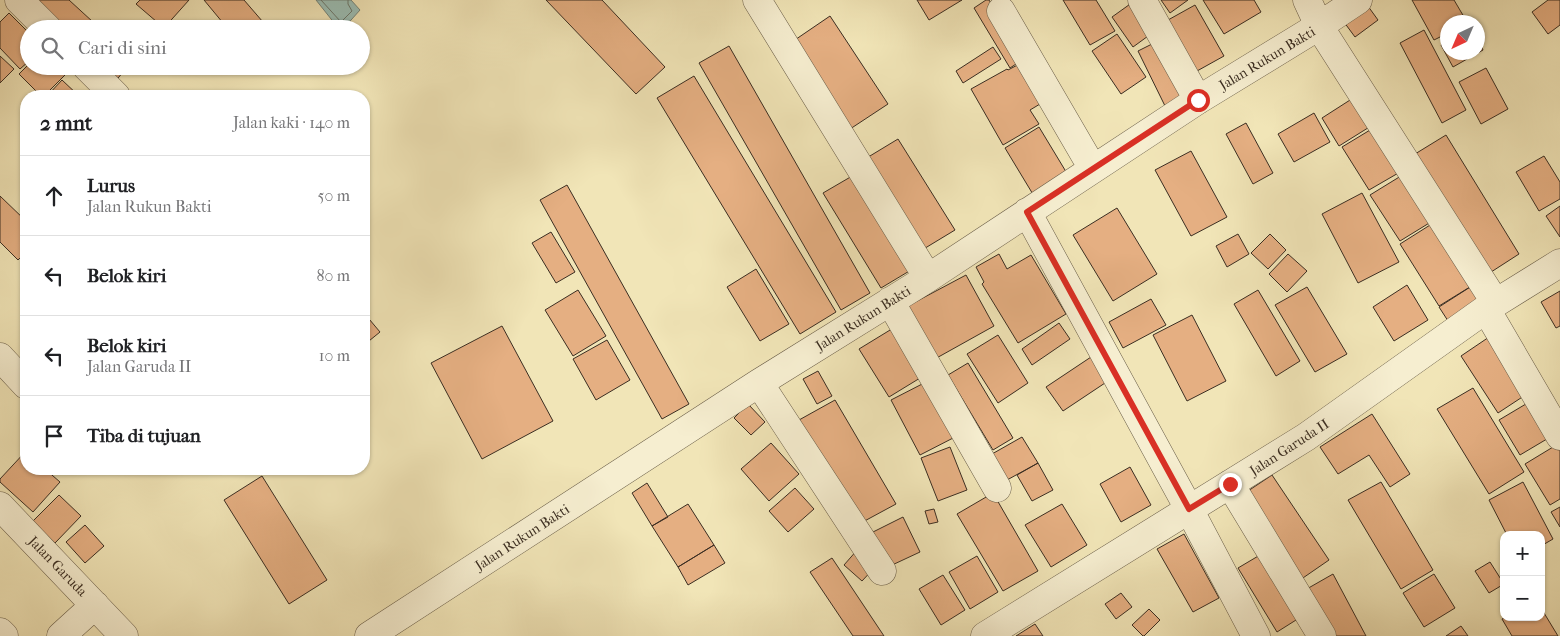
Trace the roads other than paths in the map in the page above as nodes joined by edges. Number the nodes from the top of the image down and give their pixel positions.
1 (19, 0) edge
2 (757, 0) edge
3 (1142, 0) edge
4 (1307, 0) edge
5 (1358, 0) edge
6 (1001, 11) dead end
7 (39, 20) edge
8 (1319, 26) junction
9 (95, 75) edge
10 (110, 90) edge
11 (1198, 100) junction
12 (1093, 169) junction
13 (1027, 212) junction
14 (1560, 263) edge
15 (928, 278) junction
16 (890, 301) junction
17 (1491, 305) junction
18 (0, 357) edge
19 (20, 379) edge
20 (759, 383) junction
21 (1560, 436) edge
22 (1230, 484) junction
23 (997, 488) dead end
24 (0, 506) edge
25 (1189, 509) junction
26 (882, 571) dead end
27 (95, 605) junction
28 (0, 632) edge
29 (4, 636) edge
30 (61, 636) edge
31 (124, 636) edge
32 (369, 636) edge
33 (985, 636) edge
34 (1256, 636) edge
35 (1322, 636) edge

1 - 7 street
2 - 15 street
3 - 11 street
4 - 8 street
5 - 8 street, Jalan Rukun Bakti
6 - 12 street
8 - 11 street, Jalan Rukun Bakti
8 - 17 street
9 - 10 street
11 - 12 street, Jalan Rukun Bakti
12 - 13 street, Jalan Rukun Bakti
13 - 15 street, Jalan Rukun Bakti
13 - 25 street
14 - 17 street, Jalan Garuda II
15 - 16 street, Jalan Rukun Bakti
16 - 20 street, Jalan Rukun Bakti
16 - 23 street
17 - 21 street
17 - 22 street, Jalan Garuda II
18 - 19 street
20 - 26 street
20 - 32 street, Jalan Rukun Bakti
22 - 25 street, Jalan Garuda II
22 - 35 street
24 - 27 street, Jalan Garuda
25 - 33 street, Jalan Garuda II
25 - 34 street
27 - 30 street, Jalan Garuda
27 - 31 street, Jalan Garuda
28 - 29 street

